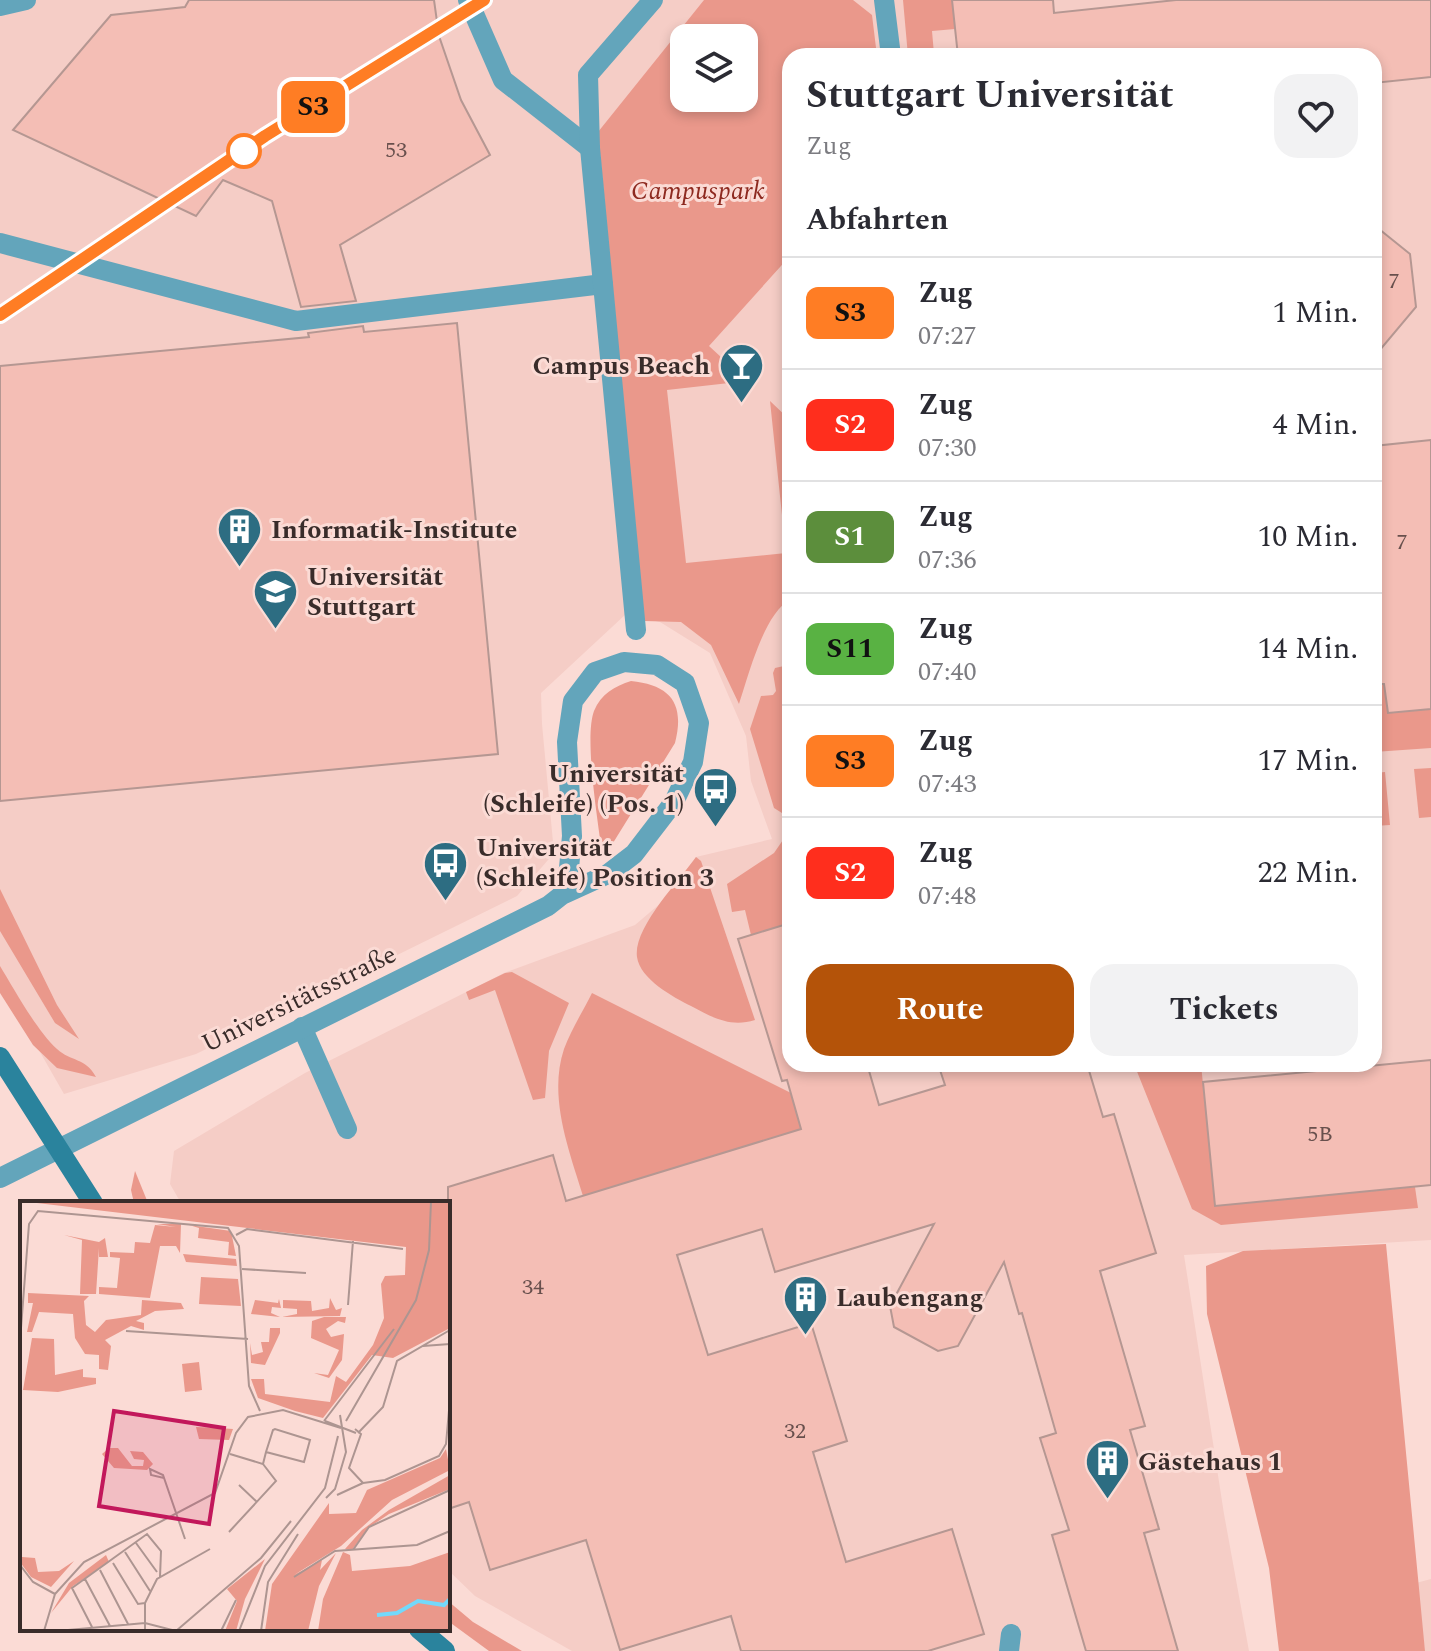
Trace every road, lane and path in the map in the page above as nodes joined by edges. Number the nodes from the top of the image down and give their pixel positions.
1 (26, 0) edge
2 (468, 0) edge
3 (653, 0) edge
4 (884, 0) edge
5 (0, 6) edge
6 (890, 48) edge
7 (590, 148) junction
8 (0, 243) edge
9 (603, 284) junction
10 (636, 630) dead end
11 (562, 895) junction
12 (302, 1027) junction
13 (0, 1057) edge
14 (347, 1129) dead end
15 (58, 1148) junction
16 (0, 1178) edge
17 (92, 1201) edge
18 (421, 1631) edge
19 (445, 1651) edge

1 - 5 street
2 - 7 street
3 - 7 street
4 - 6 street
7 - 9 street
8 - 9 street
9 - 10 street
11 - 11 street, Universitätsstraße
11 - 12 street, Universitätsstraße
12 - 14 street
12 - 15 street, Universitätsstraße
13 - 15 street
15 - 16 street, Universitätsstraße
15 - 17 street
18 - 19 street

